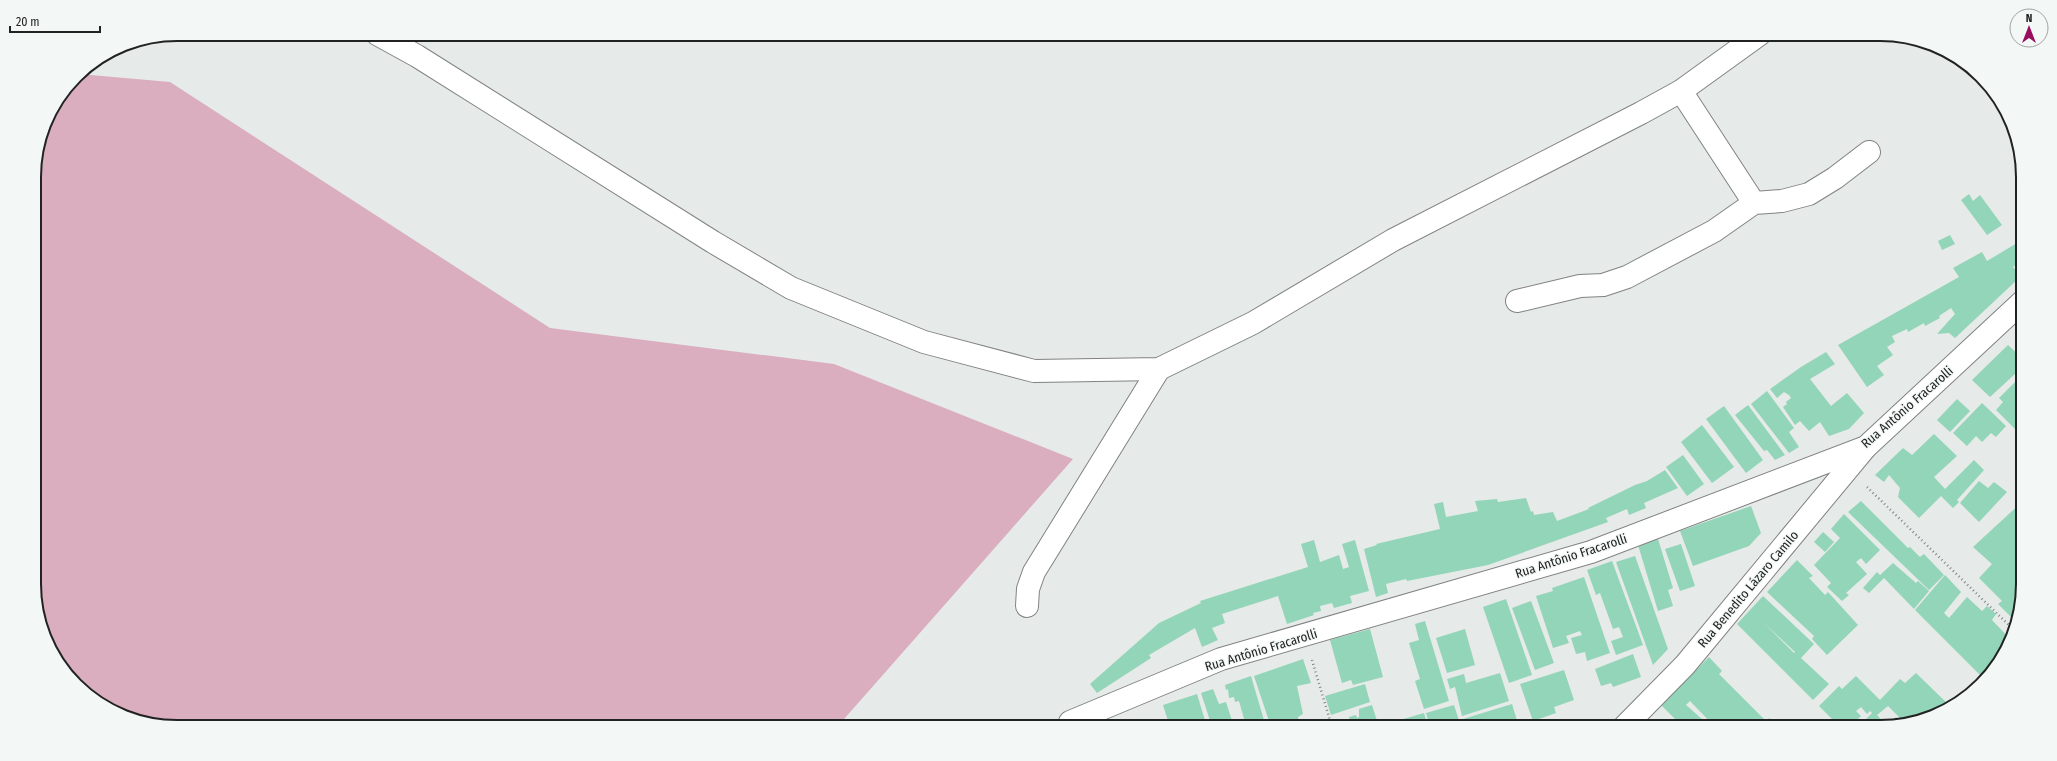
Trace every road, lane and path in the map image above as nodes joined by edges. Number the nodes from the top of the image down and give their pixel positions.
1 (390, 41) edge
2 (1750, 41) edge
3 (1681, 91) junction
4 (1869, 152) dead end
5 (1754, 203) junction
6 (1517, 301) dead end
7 (2016, 308) edge
8 (1159, 369) junction
9 (1866, 446) junction
10 (1845, 472) junction
11 (1027, 606) dead end
12 (2010, 626) edge
13 (1305, 636) junction
14 (1075, 720) edge
15 (1330, 720) edge
16 (1631, 720) edge

1 - 8 street
2 - 3 street
3 - 5 street
3 - 8 street
4 - 5 street
5 - 6 street
7 - 9 street, Rua Antônio Fracarolli
8 - 11 street
9 - 10 street, Rua Benedito Lázaro Camilo
9 - 13 street, Rua Antônio Fracarolli
10 - 12 path
10 - 16 street, Rua Benedito Lázaro Camilo
13 - 14 street, Rua Antônio Fracarolli
13 - 15 path

